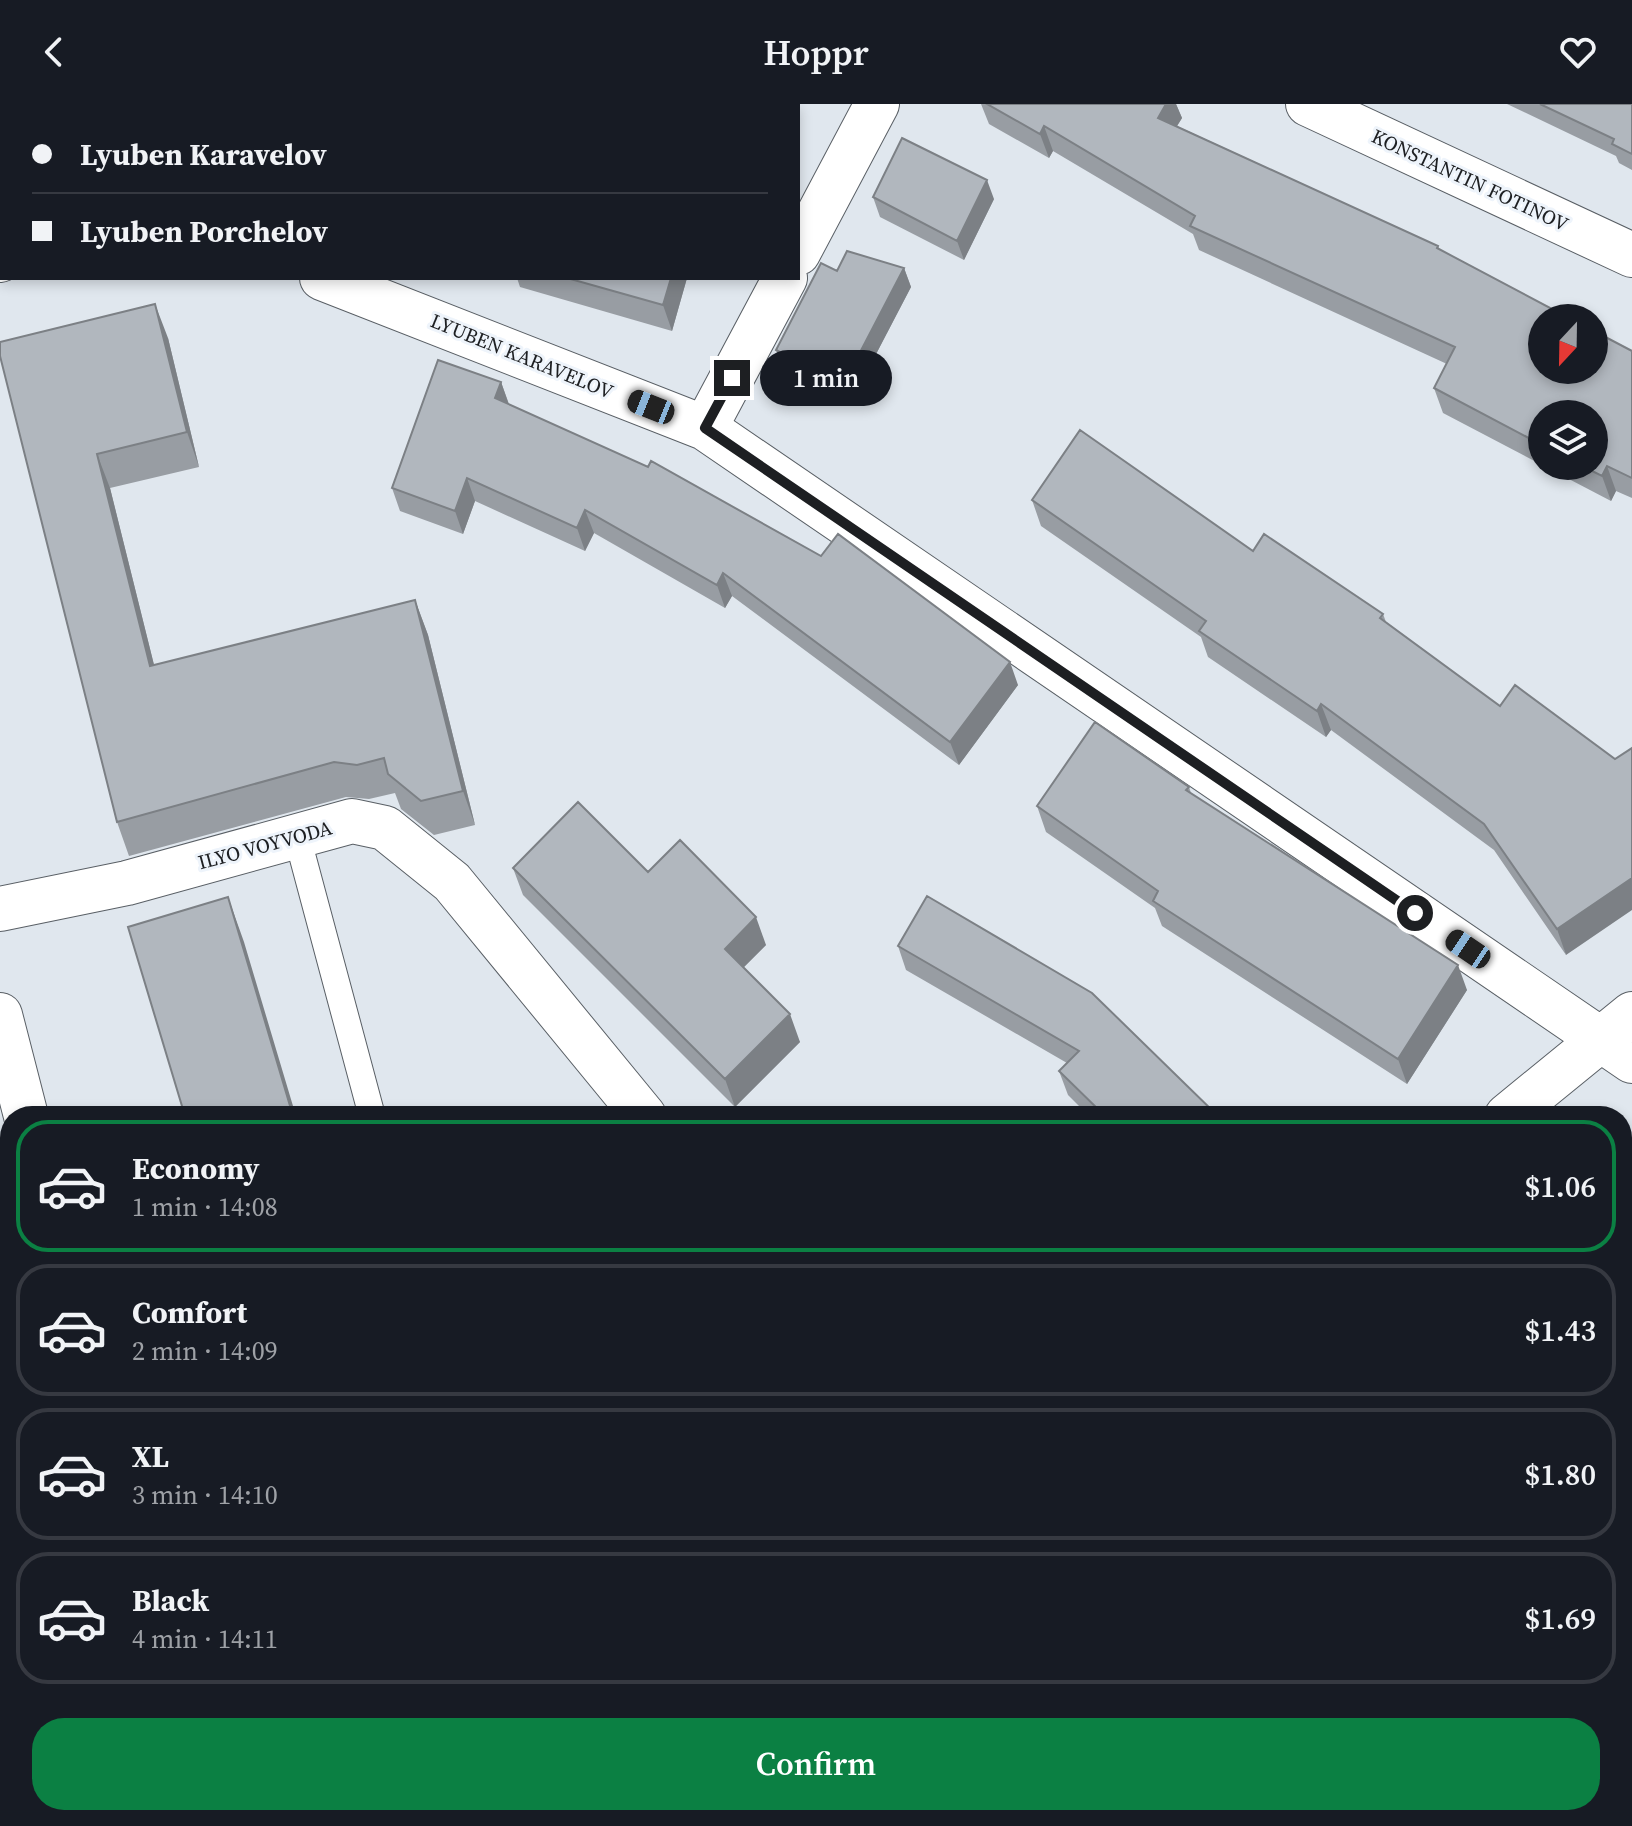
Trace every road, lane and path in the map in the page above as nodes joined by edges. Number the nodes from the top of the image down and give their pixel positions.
1 (877, 104) edge
2 (1308, 104) edge
3 (800, 249) edge
4 (1632, 255) edge
5 (327, 280) edge
6 (784, 280) edge
7 (705, 428) junction
8 (297, 836) junction
9 (0, 909) edge
10 (0, 1015) edge
11 (1621, 1038) edge
12 (23, 1106) edge
13 (369, 1106) edge
14 (636, 1106) edge
15 (1522, 1106) edge

1 - 3 street
2 - 4 street, KONSTANTIN FOTINOV
5 - 7 street, LYUBEN KARAVELOV
6 - 7 street
7 - 11 street, LYUBEN KARAVELOV
8 - 9 street, ILYO VOYVODA
8 - 13 lane
8 - 14 street, ILYO VOYVODA
10 - 12 street
11 - 15 street

